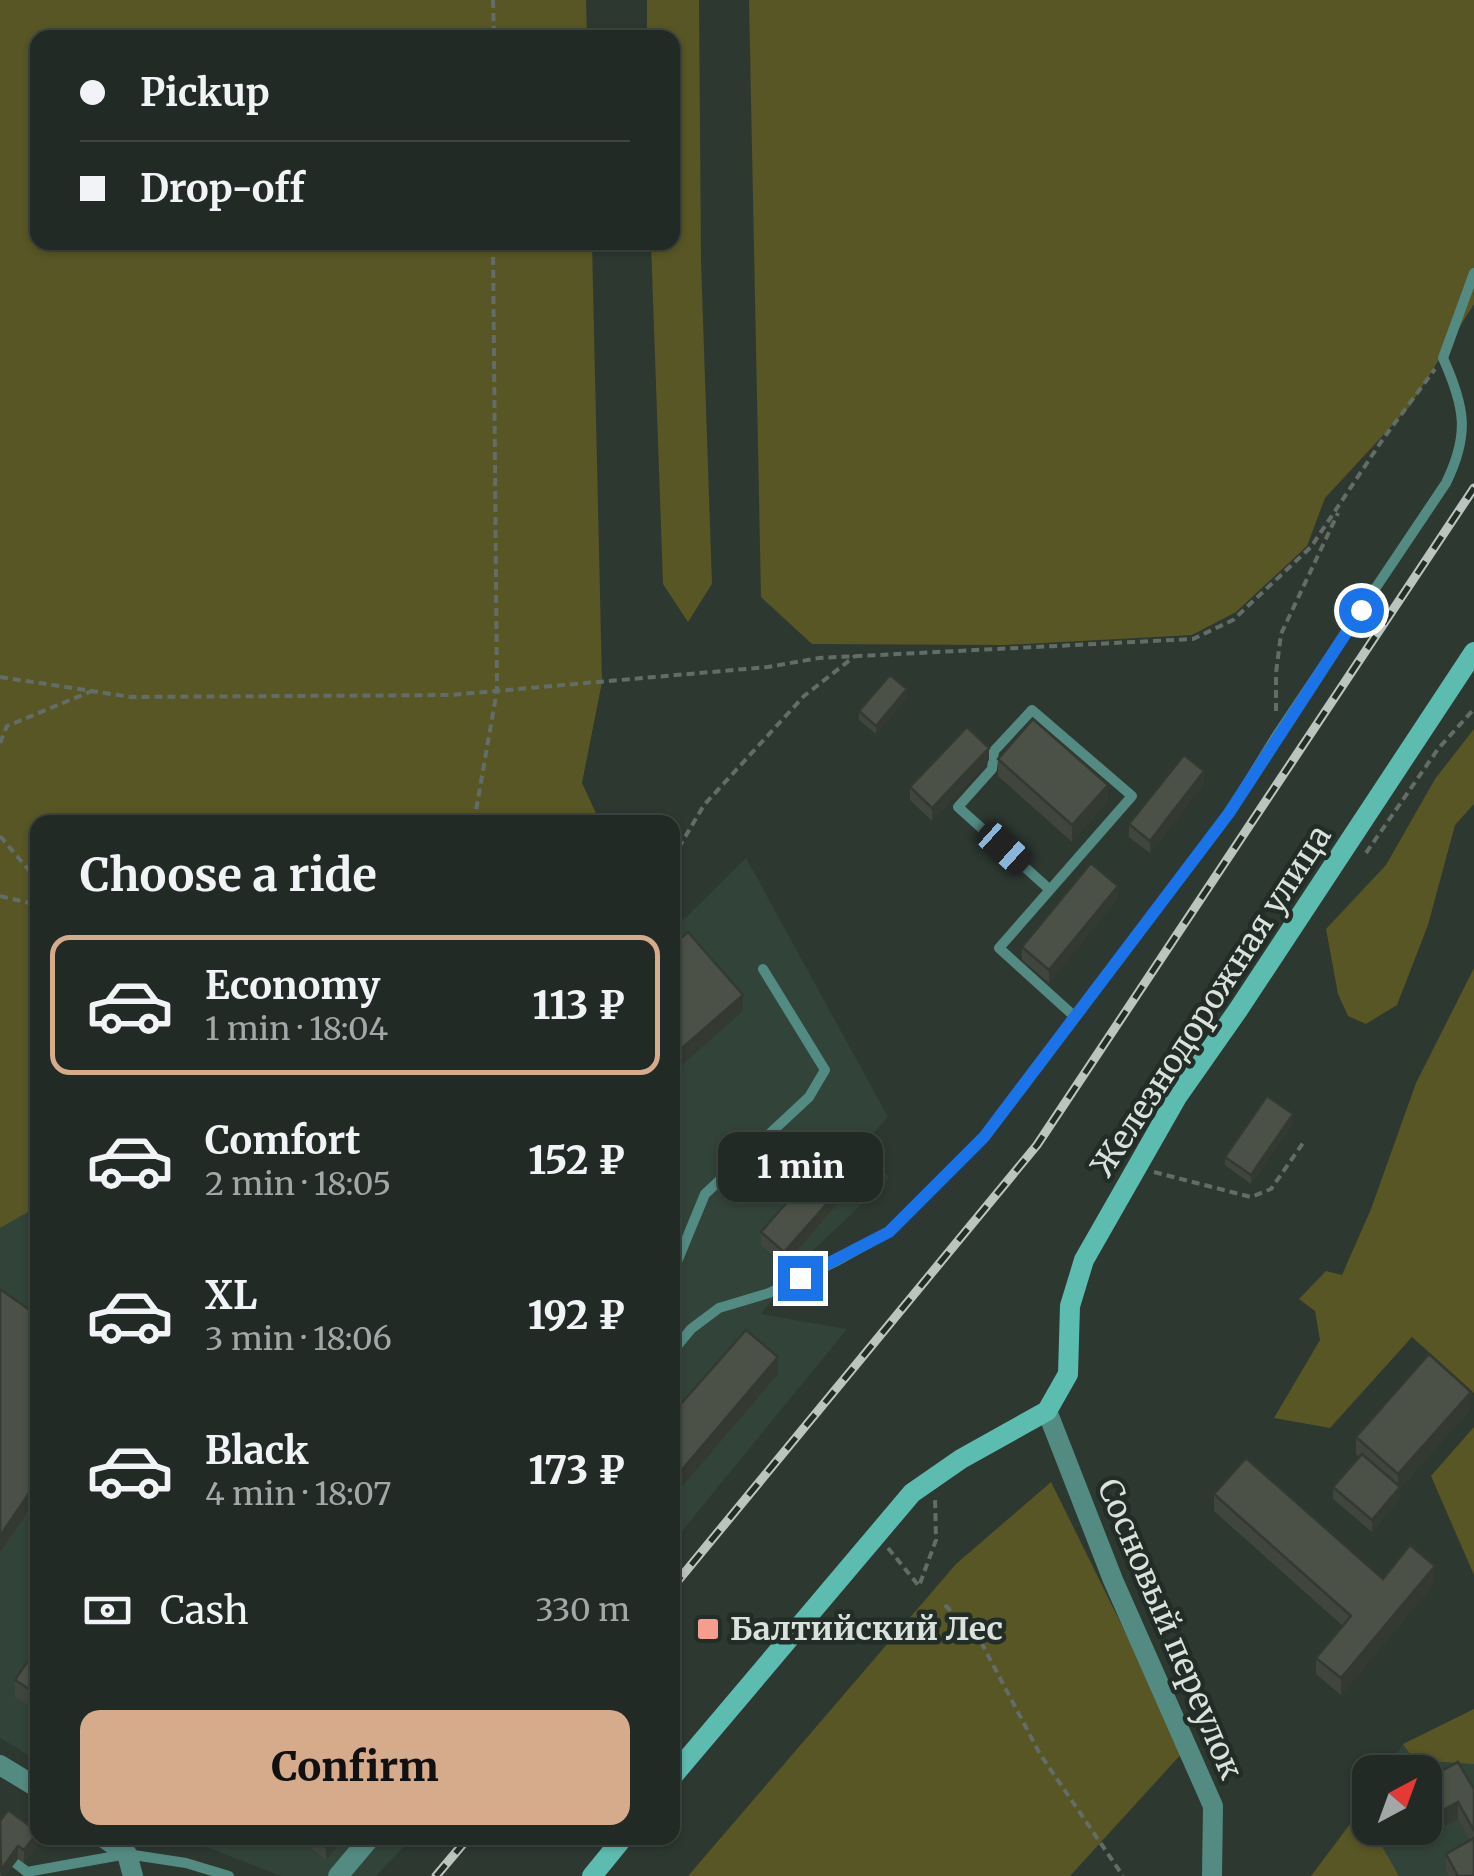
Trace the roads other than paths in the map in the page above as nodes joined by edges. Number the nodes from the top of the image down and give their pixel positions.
1 (1474, 273) edge
2 (1474, 652) edge
3 (1049, 888) junction
4 (763, 969) dead end
5 (1074, 1016) junction
6 (680, 1255) edge
7 (680, 1342) edge
8 (1047, 1411) junction
9 (0, 1765) edge
10 (680, 1767) edge
11 (30, 1783) edge
12 (114, 1845) edge
13 (364, 1845) edge
14 (617, 1845) edge
15 (0, 1851) edge
16 (126, 1854) junction
17 (133, 1876) edge
18 (229, 1876) edge
19 (338, 1876) edge
20 (592, 1876) edge
21 (1212, 1876) edge

1 - 5 lane
2 - 8 street, Железнодорожная улица
3 - 3 lane
3 - 5 lane
4 - 6 lane
5 - 7 lane
8 - 10 street
8 - 21 street, Сосновый переулок
9 - 11 street
12 - 16 street
13 - 19 street
14 - 20 street
15 - 16 lane
16 - 17 street
16 - 18 lane

